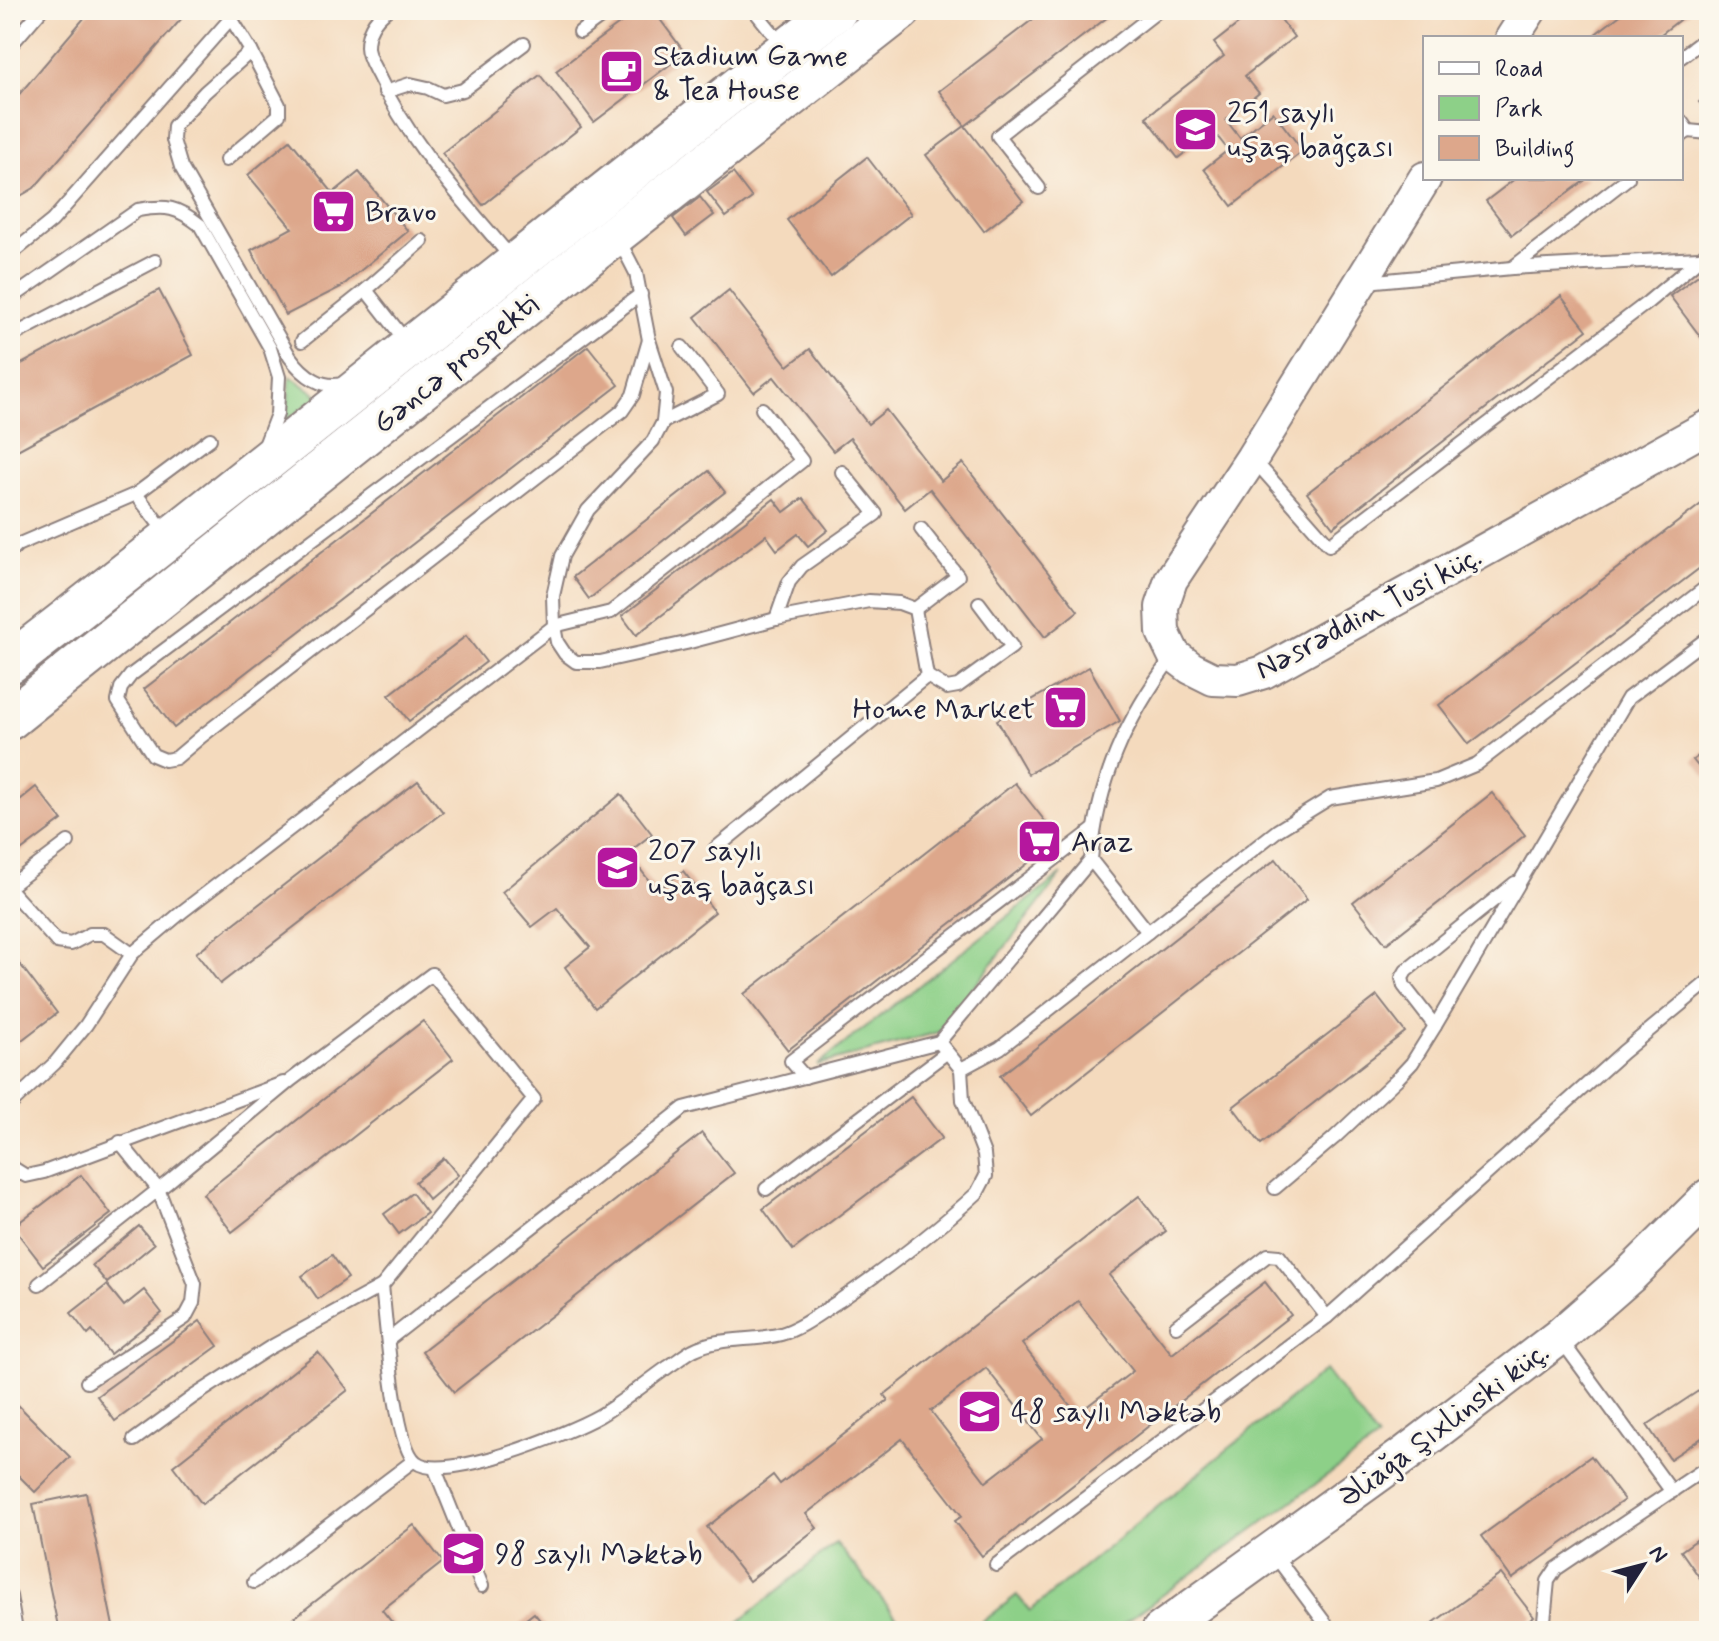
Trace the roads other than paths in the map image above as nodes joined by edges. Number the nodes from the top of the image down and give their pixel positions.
1 (41, 10) edge
2 (387, 10) edge
3 (610, 10) edge
4 (754, 10) edge
5 (837, 10) edge
6 (901, 10) edge
7 (1159, 10) edge
8 (1530, 10) edge
9 (229, 14) edge
10 (580, 32) dead end
11 (1513, 36) edge
12 (1709, 36) edge
13 (524, 44) dead end
14 (10, 46) edge
15 (786, 50) junction
16 (251, 51) junction
17 (1683, 56) edge
18 (385, 92) junction
19 (1683, 130) edge
20 (1709, 133) edge
21 (226, 160) dead end
22 (1424, 180) edge
23 (1625, 180) edge
24 (1039, 188) dead end
25 (616, 234) junction
26 (422, 241) dead end
27 (10, 255) edge
28 (1704, 255) edge
29 (155, 261) dead end
30 (516, 263) junction
31 (1512, 268) junction
32 (1359, 283) junction
33 (366, 290) junction
34 (641, 294) junction
35 (10, 299) edge
36 (10, 337) edge
37 (649, 340) junction
38 (302, 341) dead end
39 (410, 347) junction
40 (682, 347) dead end
41 (375, 374) junction
42 (762, 409) dead end
43 (663, 422) junction
44 (1709, 426) edge
45 (210, 439) dead end
46 (1252, 458) junction
47 (256, 469) junction
48 (842, 472) dead end
49 (136, 494) junction
50 (921, 529) dead end
51 (170, 539) junction
52 (10, 552) edge
53 (1709, 585) edge
54 (979, 603) dead end
55 (915, 609) junction
56 (776, 619) junction
57 (554, 626) junction
58 (1709, 637) edge
59 (1174, 655) junction
60 (10, 663) edge
61 (927, 676) junction
62 (10, 719) edge
63 (1094, 829) junction
64 (68, 842) dead end
65 (715, 849) dead end
66 (1091, 860) junction
67 (1523, 876) junction
68 (10, 888) edge
69 (1148, 932) junction
70 (132, 954) junction
71 (1709, 981) edge
72 (1435, 1026) junction
73 (942, 1048) junction
74 (961, 1069) junction
75 (805, 1077) junction
76 (291, 1080) junction
77 (10, 1105) edge
78 (120, 1142) junction
79 (10, 1166) edge
80 (1275, 1188) dead end
81 (158, 1189) junction
82 (766, 1189) dead end
83 (1709, 1197) edge
84 (39, 1284) dead end
85 (382, 1286) junction
86 (1327, 1317) junction
87 (1176, 1326) dead end
88 (1559, 1337) junction
89 (388, 1340) junction
90 (87, 1382) dead end
91 (134, 1440) dead end
92 (413, 1461) junction
93 (1709, 1466) edge
94 (435, 1469) junction
95 (1672, 1492) junction
96 (1271, 1551) junction
97 (996, 1565) dead end
98 (254, 1582) dead end
99 (482, 1586) dead end
100 (10, 1596) edge
101 (16, 1631) edge
102 (1160, 1631) edge
103 (1331, 1631) edge
104 (1543, 1631) edge

1 - 14 lane
2 - 18 lane
3 - 10 lane
4 - 15 lane
5 - 15 main road, Gəncə prospekti
6 - 25 main road, Gəncə prospekti
7 - 24 lane
8 - 11 street
9 - 16 lane
9 - 27 lane
12 - 17 lane
13 - 18 lane
15 - 30 main road, Gəncə prospekti
16 - 21 lane
16 - 41 lane
18 - 30 lane
19 - 20 lane
22 - 32 street
23 - 31 lane
25 - 34 lane
25 - 62 main road, Gəncə prospekti
26 - 33 lane
28 - 31 lane
28 - 46 lane
29 - 36 lane
30 - 39 main road, Gəncə prospekti
31 - 32 lane
32 - 46 street
33 - 38 lane
33 - 39 lane
34 - 37 lane
34 - 37 lane
35 - 47 lane
37 - 43 lane
39 - 41 main road, Gəncə prospekti
40 - 43 lane
41 - 47 main road, Gəncə prospekti
42 - 57 lane
43 - 57 lane
44 - 59 street, Nəsrəddin Tusi küç.
45 - 49 lane
46 - 59 street
47 - 51 main road, Gəncə prospekti
48 - 56 lane
49 - 51 lane
49 - 52 lane
50 - 55 lane
51 - 60 main road, Gəncə prospekti
53 - 69 lane
54 - 61 lane
55 - 56 lane
55 - 61 lane
56 - 57 lane
57 - 70 lane
58 - 67 lane
59 - 63 lane
61 - 65 lane
63 - 66 lane
63 - 75 lane
64 - 68 lane
66 - 69 lane
66 - 73 lane
67 - 72 lane
67 - 72 lane
68 - 70 lane
69 - 74 lane
70 - 77 lane
71 - 86 lane
72 - 80 lane
73 - 74 lane
73 - 75 lane
73 - 82 lane
74 - 94 lane
75 - 89 lane
76 - 78 lane
76 - 81 lane
76 - 85 lane
78 - 79 lane
78 - 81 lane
81 - 84 lane
81 - 90 lane
83 - 88 main road, Əliağa Şıxlinski küç.
85 - 89 lane
85 - 91 lane
86 - 87 lane
86 - 97 lane
88 - 95 lane
88 - 96 main road, Əliağa Şıxlinski küç.
89 - 92 lane
92 - 94 lane
92 - 98 lane
93 - 95 lane
94 - 99 lane
95 - 104 lane
96 - 102 main road, Əliağa Şıxlinski küç.
96 - 103 lane
100 - 101 lane

